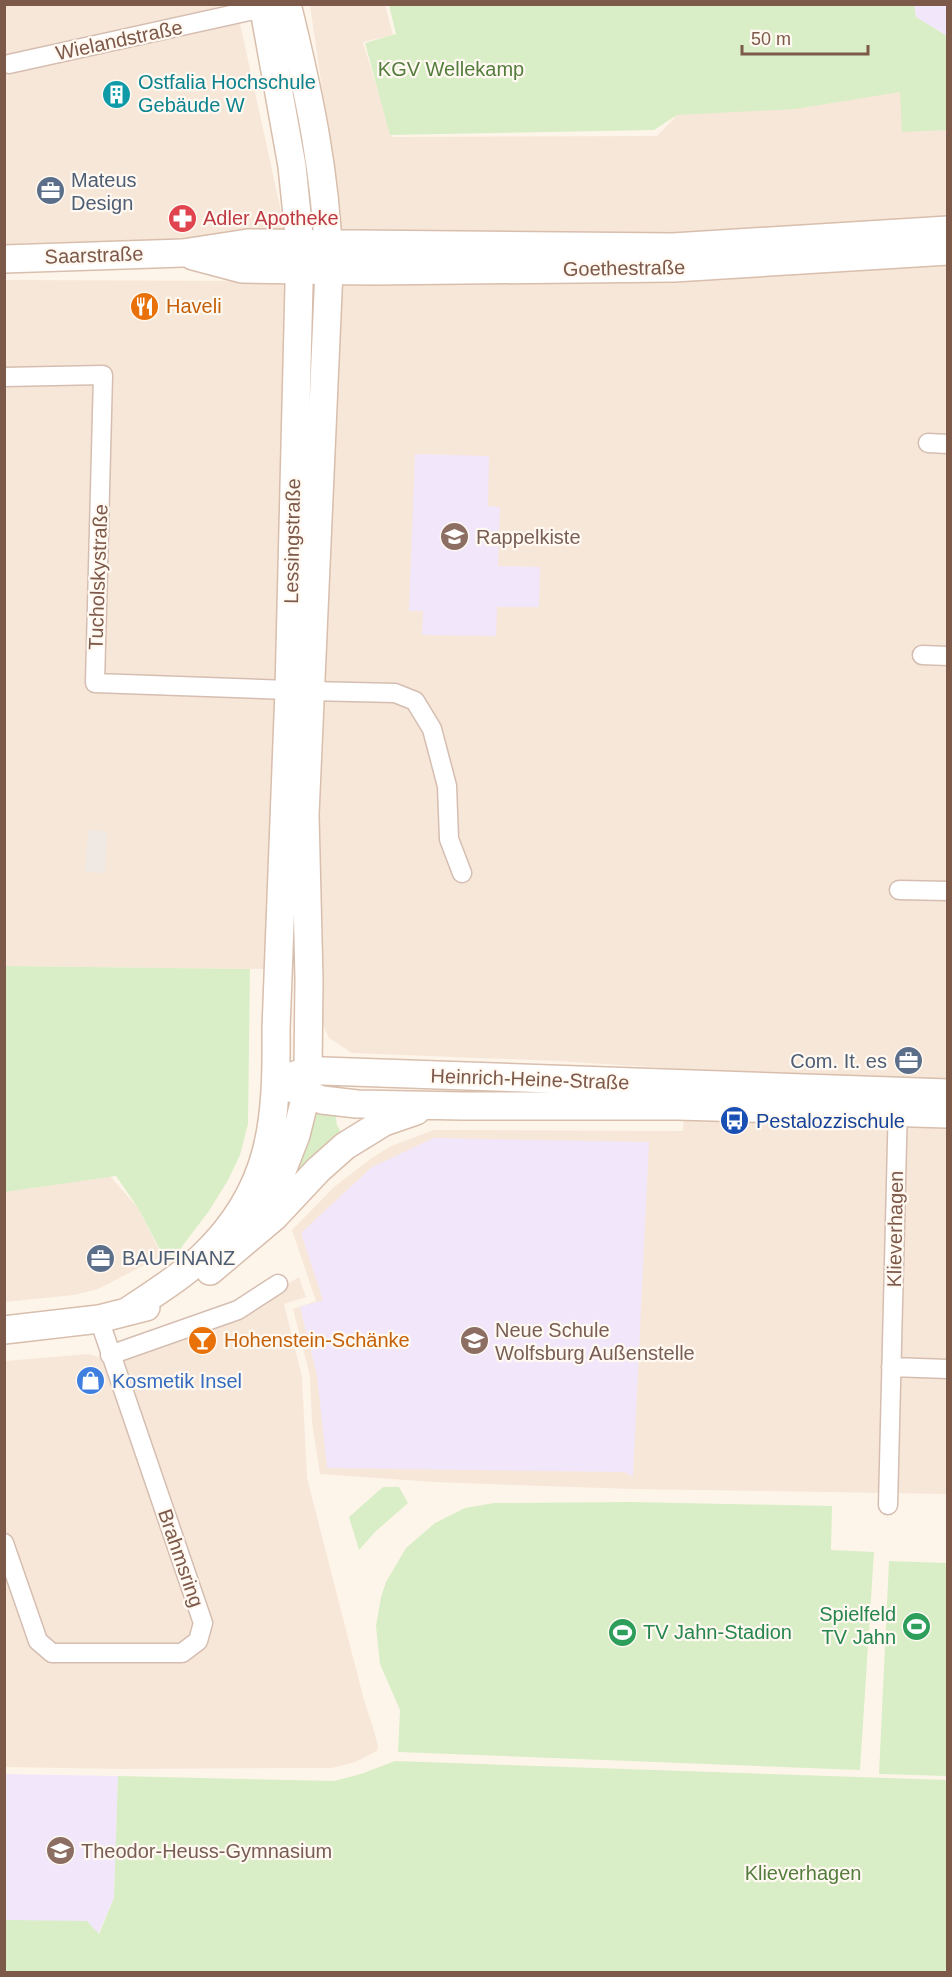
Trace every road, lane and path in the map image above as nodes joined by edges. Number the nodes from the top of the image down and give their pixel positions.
1 (271, 6) edge
2 (9, 64) dead end
3 (948, 230) edge
4 (328, 243) junction
5 (948, 251) edge
6 (300, 257) junction
7 (4, 258) edge
8 (329, 270) junction
9 (4, 376) edge
10 (928, 443) dead end
11 (948, 444) edge
12 (922, 655) dead end
13 (948, 656) edge
14 (299, 691) junction
15 (462, 873) dead end
16 (899, 890) dead end
17 (948, 891) edge
18 (277, 1081) junction
19 (307, 1083) junction
20 (948, 1093) edge
21 (898, 1102) junction
22 (435, 1106) junction
23 (948, 1114) edge
24 (227, 1256) junction
25 (278, 1284) dead end
26 (128, 1311) junction
27 (99, 1319) junction
28 (4, 1330) edge
29 (110, 1354) junction
30 (891, 1367) junction
31 (948, 1369) edge
32 (888, 1505) dead end
33 (4, 1543) edge

1 - 2 street, Wielandstraße
1 - 4 street, Lessingstraße
1 - 6 street, Lessingstraße
3 - 4 street, Goethestraße
4 - 6 street, Saarstraße
4 - 8 street, Lessingstraße
5 - 8 street, Goethestraße
6 - 7 street, Saarstraße
6 - 8 street, Goethestraße
6 - 14 street, Lessingstraße
8 - 14 street, Lessingstraße
9 - 14 street, Tucholskystraße
10 - 11 street
12 - 13 street
14 - 15 street
14 - 18 street, Lessingstraße
14 - 19 street, Lessingstraße
16 - 17 street
18 - 19 street, Heinrich-Heine-Straße
18 - 26 street, Lessingstraße
19 - 21 street, Heinrich-Heine-Straße
19 - 22 street, Heinrich-Heine-Straße
19 - 24 street, Lessingstraße
20 - 21 street, Heinrich-Heine-Straße
21 - 22 street, Heinrich-Heine-Straße
21 - 23 street, Heinrich-Heine-Straße
21 - 30 street, Klieverhagen
22 - 24 street, Heinrich-Heine-Straße
24 - 26 street
25 - 29 street
26 - 27 street
27 - 28 street
27 - 29 street, Brahmsring
29 - 33 street, Brahmsring
30 - 31 street
30 - 32 street, Klieverhagen

